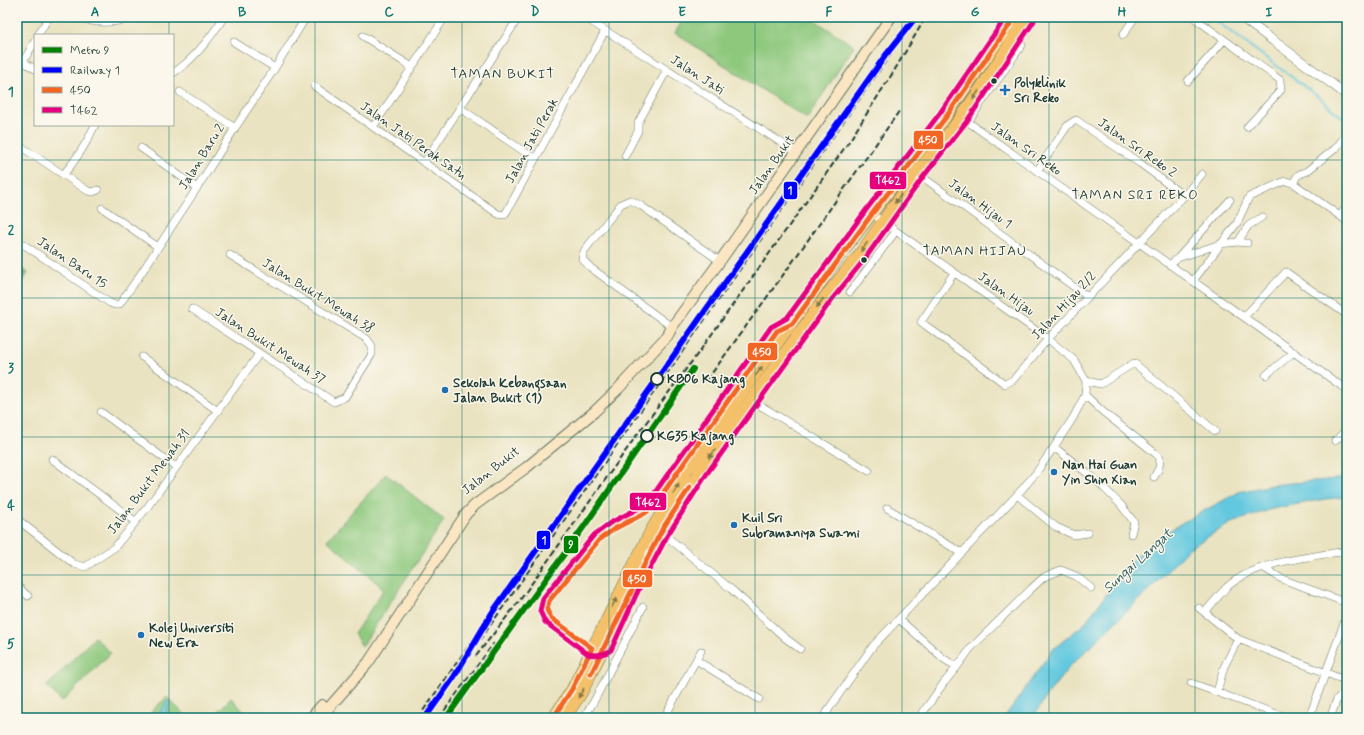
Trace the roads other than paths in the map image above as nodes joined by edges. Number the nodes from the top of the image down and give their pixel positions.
1 (49, 17) edge
2 (78, 17) edge
3 (131, 17) edge
4 (224, 17) edge
5 (306, 17) edge
6 (445, 17) edge
7 (519, 17) edge
8 (584, 17) edge
9 (891, 17) edge
10 (1015, 17) edge
11 (1028, 17) edge
12 (1135, 17) edge
13 (1193, 17) edge
14 (1241, 17) edge
15 (605, 31) junction
16 (39, 34) edge
17 (1123, 35) dead end
18 (363, 36) dead end
19 (1014, 39) junction
20 (1224, 40) junction
21 (34, 42) edge
22 (234, 42) dead end
23 (998, 44) junction
24 (20, 60) edge
25 (412, 67) junction
26 (34, 68) edge
27 (275, 68) junction
28 (667, 70) junction
29 (174, 71) edge
30 (1188, 81) dead end
31 (314, 86) dead end
32 (180, 92) dead end
33 (1347, 95) edge
34 (460, 108) junction
35 (964, 120) junction
36 (95, 126) edge
37 (373, 127) junction
38 (1247, 127) dead end
39 (235, 128) junction
40 (1347, 134) edge
41 (17, 144) edge
42 (140, 148) dead end
43 (796, 152) junction
44 (625, 156) dead end
45 (535, 159) junction
46 (424, 163) junction
47 (1037, 171) junction
48 (917, 173) junction
49 (1202, 174) dead end
50 (63, 175) junction
51 (1293, 183) junction
52 (197, 188) junction
53 (98, 190) dead end
54 (1184, 196) junction
55 (1230, 200) dead end
56 (1347, 206) edge
57 (102, 208) dead end
58 (498, 214) joint
59 (872, 214) junction
60 (1340, 216) junction
61 (1262, 218) dead end
62 (882, 221) junction
63 (1347, 221) edge
64 (896, 231) junction
65 (17, 240) edge
66 (1238, 242) junction
67 (1139, 243) junction
68 (1247, 243) dead end
69 (1220, 244) junction
70 (158, 247) junction
71 (230, 255) dead end
72 (1178, 258) junction
73 (720, 261) junction
74 (1170, 265) junction
75 (954, 272) junction
76 (1193, 281) junction
77 (850, 292) dead end
78 (1088, 297) junction
79 (114, 305) joint
80 (192, 309) dead end
81 (1347, 315) edge
82 (1244, 317) junction
83 (672, 326) junction
84 (1048, 339) junction
85 (1294, 352) junction
86 (259, 354) junction
87 (142, 357) dead end
88 (1266, 375) dead end
89 (1086, 381) junction
90 (1347, 390) edge
91 (1085, 395) junction
92 (751, 400) junction
93 (334, 402) joint
94 (218, 411) junction
95 (101, 412) dead end
96 (1347, 428) edge
97 (1215, 431) dead end
98 (1335, 440) dead end
99 (1054, 447) junction
100 (52, 459) dead end
101 (176, 467) junction
102 (869, 471) dead end
103 (1154, 477) dead end
104 (1017, 495) junction
105 (887, 508) dead end
106 (17, 519) edge
107 (135, 521) junction
108 (661, 532) junction
109 (1088, 533) dead end
110 (1131, 534) dead end
111 (1347, 551) edge
112 (962, 554) junction
113 (1264, 568) junction
114 (17, 586) edge
115 (1091, 588) dead end
116 (28, 596) dead end
117 (1347, 603) edge
118 (643, 607) dead end
119 (1347, 615) edge
120 (899, 619) junction
121 (1238, 639) junction
122 (800, 649) dead end
123 (701, 651) dead end
124 (696, 660) junction
125 (957, 666) junction
126 (1326, 672) junction
127 (1347, 681) edge
128 (1191, 683) dead end
129 (1217, 692) junction
130 (1347, 696) edge
131 (759, 699) dead end
132 (667, 717) edge
133 (310, 718) edge
134 (320, 718) edge
135 (553, 718) edge
136 (565, 718) edge
137 (583, 718) edge
138 (824, 718) edge
139 (919, 718) edge
140 (1288, 718) edge
141 (1309, 718) edge
142 (1330, 718) edge

1 - 16 street
2 - 3 street
4 - 29 street
5 - 27 street, Jalan Baru 2
6 - 25 street
7 - 34 street
8 - 15 street, Jalan Jati
9 - 43 main road, Jalan Bukit
10 - 23 main road
11 - 19 main road
12 - 17 street
13 - 20 street
14 - 33 street
15 - 28 street, Jalan Jati
15 - 45 street, Jalan Jati Perak
18 - 25 street
19 - 23 street
19 -> 35 main road
20 - 30 street
20 - 38 street
21 - 24 street
22 - 27 street
23 - 59 main road
24 - 26 street
25 - 37 street
27 - 39 street, Jalan Baru 2
28 - 43 street, Jalan Jati
28 - 44 street
31 - 37 street, Jalan Jati Perak Satu
32 - 39 street
34 - 45 street
34 - 46 street
35 - 47 street, Jalan Sri Reko
35 - 48 main road
36 - 50 street
37 - 46 street, Jalan Jati Perak Satu
39 - 52 street, Jalan Baru 2
40 - 51 street
41 - 50 street
42 - 52 street
43 - 73 main road, Jalan Bukit
45 - 58 street, Jalan Jati Perak
46 - 58 street, Jalan Jati Perak Satu
47 - 54 street, Jalan Sri Reko 2
47 - 67 street, Jalan Sri Reko
48 -> 62 main road
48 - 78 street, Jalan Hijau 1
49 - 54 street
50 - 53 street
51 - 60 street
51 - 69 street
52 - 70 street, Jalan Baru 2
54 - 67 street
55 - 72 street
56 - 60 street
57 - 70 street
59 - 62 street, Jalan Hijau
135 -> 59 main road
60 - 63 street
61 - 66 street
62 - 64 street, Jalan Hijau
62 -> 92 main road
64 - 75 street, Jalan Hijau
64 - 77 street
65 - 79 street, Jalan Baru 15
66 - 68 street
66 - 69 street
67 - 74 street, Jalan Sri Reko
67 - 78 street, Jalan Hijau 2/2
69 - 72 street
69 - 76 street
70 - 79 street, Jalan Baru 2
71 - 93 street, Jalan Bukit Mewah 38
72 - 74 street
73 - 83 main road, Jalan Bukit
73 - 83 street
74 - 76 street, Jalan Sri Reko
75 - 84 street, Jalan Hijau
75 - 84 street, Jalan Hijau 2/2
76 - 82 street, Jalan Sri Reko
78 - 84 street, Jalan Hijau 2/2
80 - 86 street, Jalan Bukit Mewah 37
81 - 82 street
82 - 85 street, Jalan Sri Reko
83 - 133 main road, Jalan Bukit
83 - 134 main road, Jalan Bukit
84 - 89 street, Jalan Hijau
85 - 88 street
85 - 90 street, Jalan Sri Reko
86 - 93 street, Jalan Bukit Mewah 37
86 - 94 street, Jalan Bukit Mewah 31
87 - 94 street
89 - 91 street
89 - 97 street
91 - 99 street
91 - 103 street
92 - 102 street
92 -> 108 main road
94 - 101 street, Jalan Bukit Mewah 31
95 - 101 street
96 - 98 street
99 - 104 street
99 - 110 street
100 - 107 street
101 - 107 street, Jalan Bukit Mewah 31
104 - 109 street
104 - 112 street
105 - 112 street
106 - 107 street, Jalan Bukit Mewah 31
108 - 122 street
108 -> 136 main road
111 - 113 street
112 - 120 street
113 - 117 street
113 - 121 street
114 - 116 street
115 - 125 street
118 - 137 street
119 - 126 street
120 - 125 street
120 - 138 street
121 - 126 street
121 - 129 street
123 - 124 street
124 - 131 street
124 - 132 street
125 - 139 street
126 - 127 street
126 - 141 street
128 - 129 street
129 - 140 street
130 - 142 street

